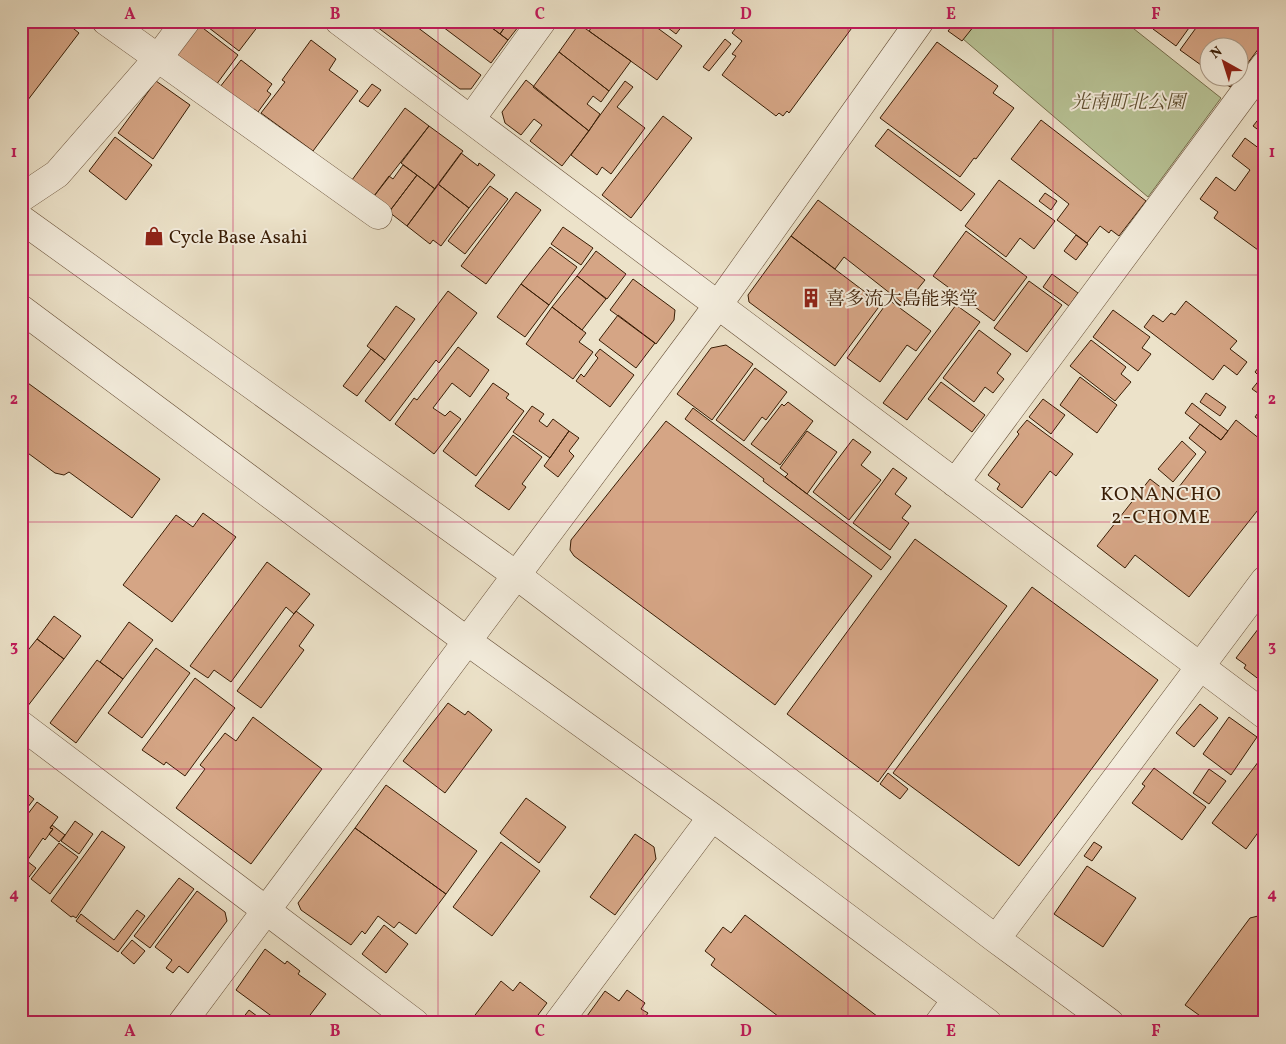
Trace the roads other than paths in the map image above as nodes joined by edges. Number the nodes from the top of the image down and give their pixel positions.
1 (106, 21) edge
2 (186, 21) edge
3 (339, 21) edge
4 (542, 21) edge
5 (920, 21) edge
6 (158, 58) junction
7 (1265, 65) edge
8 (471, 119) junction
9 (21, 198) edge
10 (378, 215) dead end
11 (21, 219) edge
12 (718, 305) junction
13 (21, 309) edge
14 (955, 483) junction
15 (516, 575) junction
16 (1265, 580) edge
17 (467, 641) junction
18 (1200, 667) junction
19 (1265, 715) edge
20 (22, 727) edge
21 (712, 817) junction
22 (266, 910) junction
23 (996, 939) junction
24 (956, 1000) junction
25 (182, 1023) edge
26 (415, 1023) edge
27 (558, 1023) edge
28 (939, 1023) edge
29 (988, 1023) edge
30 (1110, 1023) edge

1 - 6 street
2 - 6 street
3 - 8 street
4 - 8 street
5 - 12 street
6 - 9 street
6 - 10 street
7 - 14 street
8 - 12 street
11 - 15 street
12 - 14 street
12 - 15 street
13 - 17 street
14 - 18 street
15 - 17 street
15 - 23 street
16 - 18 street
17 - 21 street
17 - 22 street
18 - 19 street
18 - 23 street
20 - 22 street
21 - 24 street
21 - 27 street
22 - 25 street
22 - 26 street
23 - 30 street
24 - 28 street
24 - 29 street

